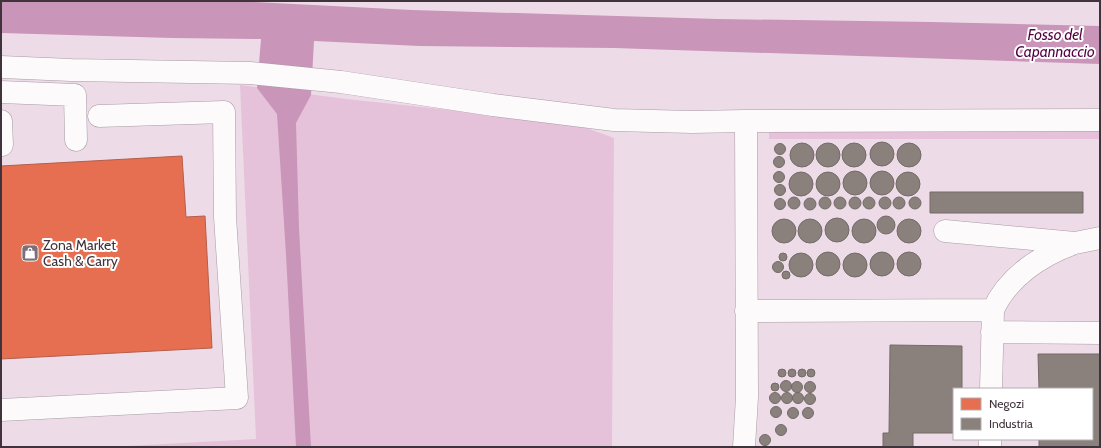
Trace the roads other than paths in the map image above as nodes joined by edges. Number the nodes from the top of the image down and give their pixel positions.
1 (1, 67) edge
2 (1, 92) edge
3 (99, 116) dead end
4 (1100, 120) edge
5 (1, 121) edge
6 (746, 121) junction
7 (76, 140) dead end
8 (2, 145) dead end
9 (945, 231) dead end
10 (1100, 238) edge
11 (1075, 243) junction
12 (993, 310) junction
13 (746, 311) junction
14 (992, 332) junction
15 (1100, 333) edge
16 (991, 388) edge
17 (1, 410) edge
18 (744, 447) edge

1 - 6 lane
2 - 7 lane
3 - 17 lane
4 - 6 lane
5 - 8 lane
6 - 13 lane
9 - 11 lane
10 - 11 lane
11 - 12 lane
12 - 13 lane
12 - 14 lane
13 - 18 lane
14 - 15 lane
14 - 16 lane

